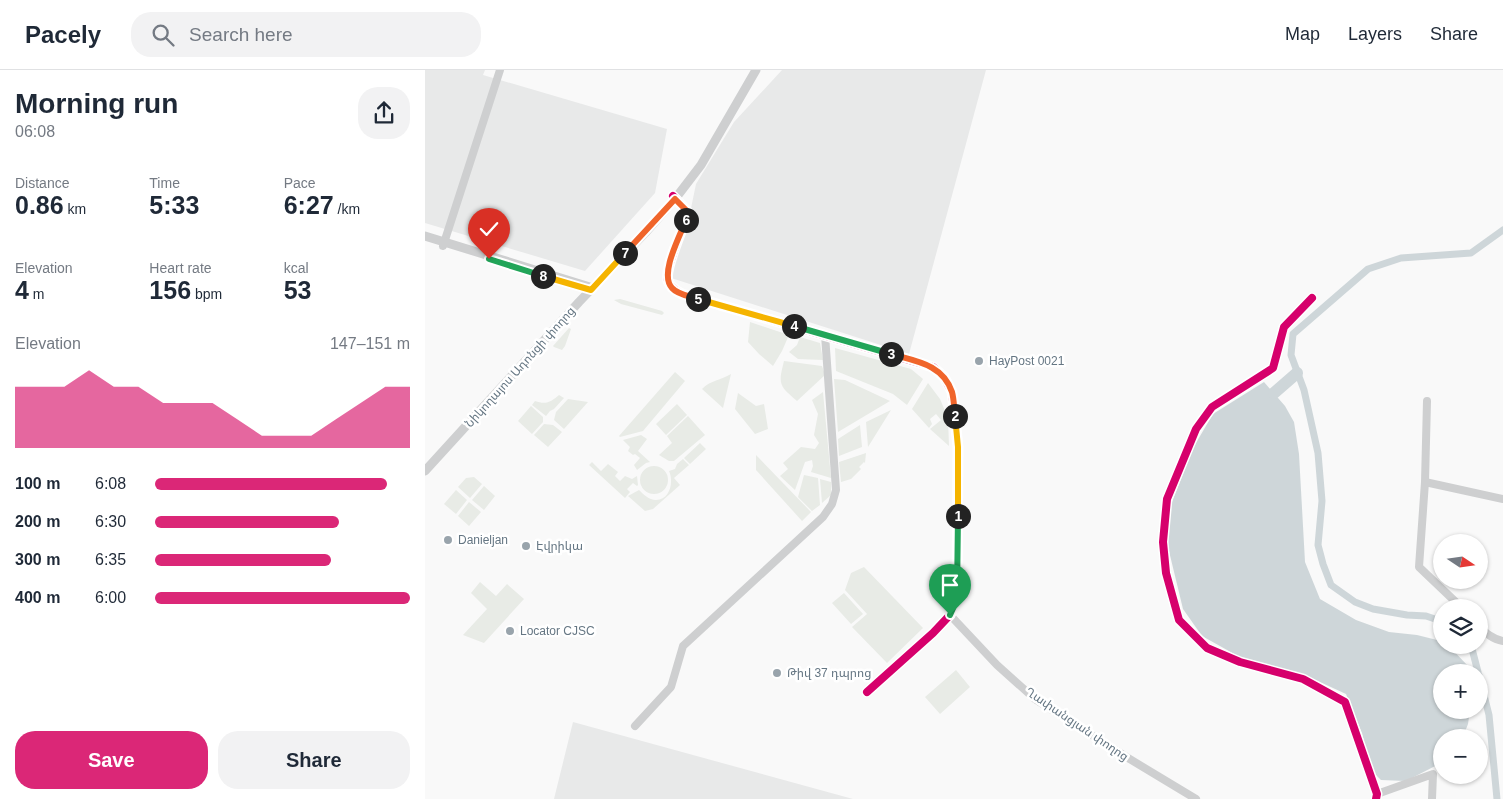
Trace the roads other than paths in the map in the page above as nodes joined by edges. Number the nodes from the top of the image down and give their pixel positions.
1 (752, 70) edge
2 (756, 70) edge
3 (499, 73) edge
4 (674, 197) junction
5 (425, 236) edge
6 (425, 240) edge
7 (444, 244) junction
8 (590, 288) junction
9 (1312, 298) dead end
10 (825, 335) junction
11 (1427, 401) dead end
12 (425, 466) edge
13 (425, 471) edge
14 (1425, 482) junction
15 (1503, 499) edge
16 (1453, 599) edge
17 (950, 615) junction
18 (1488, 636) edge
19 (1503, 641) edge
20 (867, 692) dead end
21 (635, 726) dead end
22 (1376, 796) edge
23 (1196, 799) edge
24 (1432, 799) edge

1 - 4 street, Նիկողայոս Ադոնցի փողոց
2 - 4 street, Նիկողայոս Ադոնցի փողոց
3 - 7 street
4 - 8 street, Նիկողայոս Ադոնցի փողոց
4 - 10 street
5 - 7 street
6 - 7 street
7 - 8 street
8 - 12 street, Նիկողայոս Ադոնցի փողոց
8 - 13 street, Նիկողայոս Ադոնցի փողոց
9 - 22 street
10 - 17 street
10 - 21 street
11 - 14 street
14 - 15 street
14 - 16 street
17 - 20 street
17 - 23 street, Ղափանցյան փողոց
18 - 19 street
22 - 24 street

